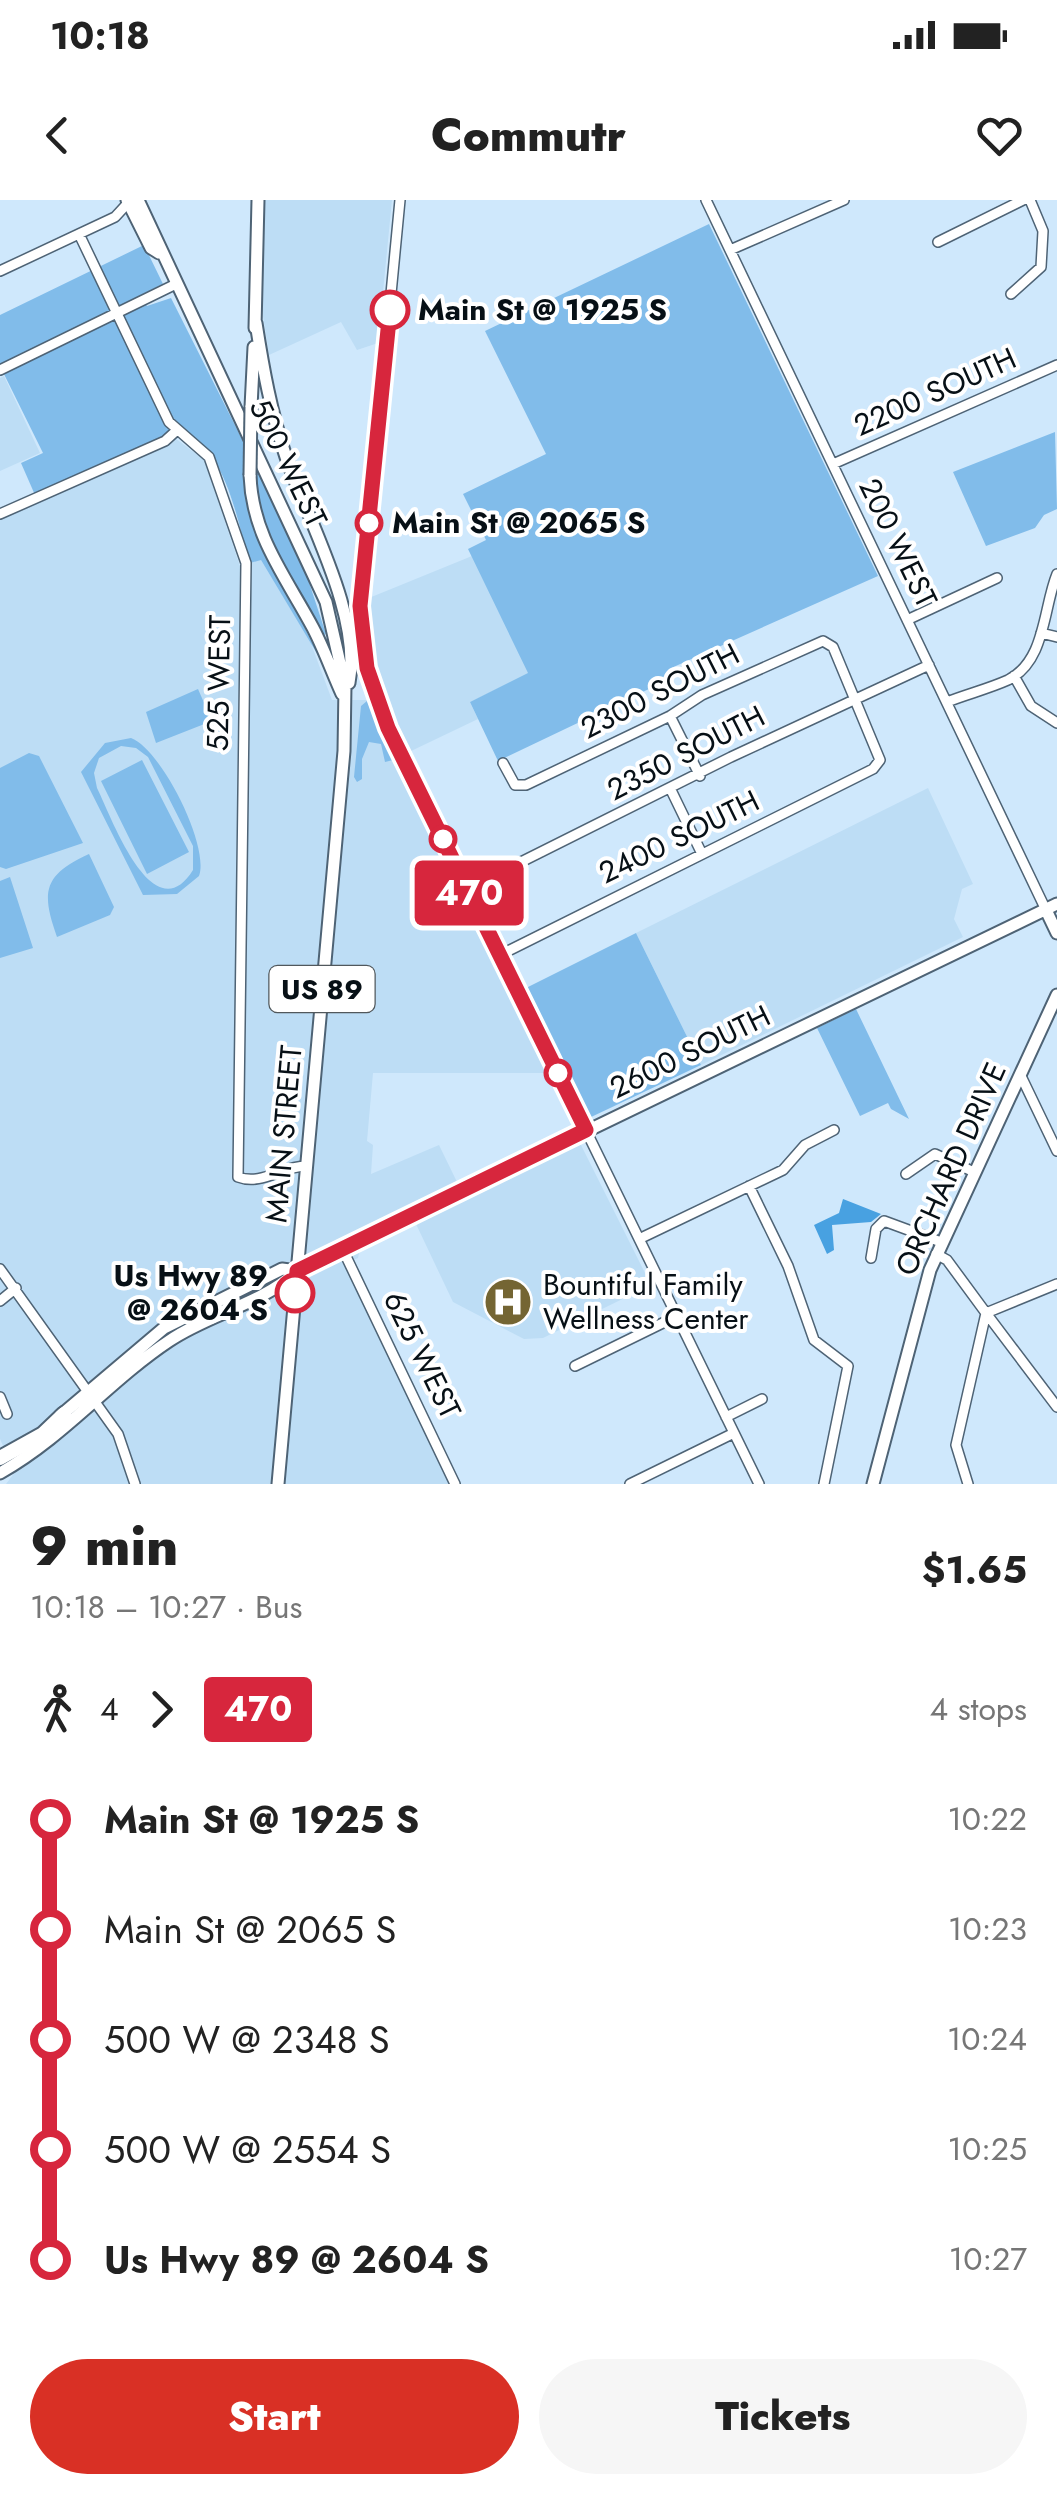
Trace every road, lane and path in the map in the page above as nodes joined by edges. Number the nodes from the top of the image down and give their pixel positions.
1 (258, 200) edge
2 (400, 200) edge
3 (706, 200) edge
4 (844, 200) edge
5 (1027, 200) edge
6 (131, 201) edge
7 (79, 234) junction
8 (938, 242) dead end
9 (730, 250) junction
10 (0, 271) edge
11 (174, 285) junction
12 (1011, 294) dead end
13 (117, 314) junction
14 (256, 322) junction
15 (1057, 365) edge
16 (0, 370) edge
17 (176, 431) junction
18 (832, 464) junction
19 (0, 514) edge
20 (1057, 574) edge
21 (996, 578) dead end
22 (907, 620) junction
23 (1041, 633) junction
24 (1057, 636) edge
25 (929, 665) junction
26 (1014, 676) junction
27 (856, 699) junction
28 (346, 702) junction
29 (947, 702) junction
30 (670, 716) junction
31 (1057, 723) edge
32 (502, 763) dead end
33 (700, 776) junction
34 (670, 790) junction
35 (702, 854) junction
36 (467, 889) junction
37 (1051, 906) edge
38 (1057, 933) edge
39 (500, 954) junction
40 (1057, 995) edge
41 (1020, 1074) junction
42 (586, 1130) junction
43 (834, 1130) dead end
44 (1057, 1151) edge
45 (306, 1166) junction
46 (974, 1172) junction
47 (906, 1174) dead end
48 (749, 1186) junction
49 (639, 1239) junction
50 (342, 1248) junction
51 (939, 1248) junction
52 (872, 1258) dead end
53 (0, 1269) edge
54 (297, 1271) junction
55 (1057, 1284) edge
56 (16, 1288) junction
57 (0, 1302) edge
58 (986, 1313) junction
59 (677, 1316) junction
60 (858, 1354) dead end
61 (846, 1361) junction
62 (575, 1366) dead end
63 (88, 1392) junction
64 (0, 1397) edge
65 (762, 1399) dead end
66 (96, 1403) junction
67 (1057, 1407) edge
68 (6, 1414) dead end
69 (64, 1414) joint
70 (726, 1417) junction
71 (734, 1433) junction
72 (0, 1454) edge
73 (0, 1473) edge
74 (135, 1484) edge
75 (278, 1484) edge
76 (455, 1484) edge
77 (630, 1484) edge
78 (759, 1484) edge
79 (824, 1484) edge
80 (873, 1484) edge
81 (968, 1484) edge

1 - 14 main road
2 - 36 street
3 - 9 street, 200 WEST
4 - 9 street
5 - 8 street
5 - 12 street
6 - 7 street
6 - 11 main road, 500 WEST / US 89
7 - 10 street
7 - 13 street, 525 WEST
9 - 18 street, 200 WEST
11 - 13 street
11 - 28 main road, 500 WEST / US 89
13 - 16 street
13 - 17 street, 525 WEST
14 - 28 main road
14 - 28 main road, bridge
15 - 18 street, 2200 SOUTH
17 - 19 street
17 - 45 street, 525 WEST
18 - 22 street, 200 WEST
20 - 23 street
21 - 22 street
22 - 25 street, 200 WEST
23 - 24 street
23 - 26 street
25 - 27 street, 2350 SOUTH
25 - 29 street, 200 WEST
26 - 29 street
26 - 31 street
27 - 30 street, 2300 SOUTH
27 - 33 street, 2350 SOUTH
27 - 35 street, 2400 SOUTH
28 - 45 main road, MAIN STREET / US 89
29 - 37 street, 200 WEST
30 - 32 street, 2300 SOUTH
30 - 33 street
33 - 34 street, 2350 SOUTH
34 - 35 street
34 - 36 street, 2350 SOUTH
35 - 39 street, 2400 SOUTH
36 - 39 street
37 - 38 main road
37 - 42 main road, 2600 SOUTH
39 - 42 street
40 - 41 main road, ORCHARD DRIVE
41 - 44 street
41 - 46 main road, ORCHARD DRIVE
42 - 49 street
42 - 50 main road, 2600 SOUTH
43 - 48 street
45 - 54 main road, MAIN STREET / US 89
46 - 47 street
46 - 51 main road, ORCHARD DRIVE
48 - 49 street
48 - 61 street
49 - 59 street
50 - 54 main road, 2600 SOUTH
50 - 76 street, 625 WEST
51 - 52 street
51 - 58 street
51 - 80 main road, ORCHARD DRIVE
53 - 56 street
54 - 63 main road, 2600 SOUTH
54 - 66 main road
54 - 75 main road, US 89
55 - 58 street
56 - 57 street
56 - 63 street
58 - 67 street
58 - 81 street
59 - 62 street
59 - 70 street
60 - 61 street
61 - 79 street
63 - 66 street
63 - 69 main road, 2600 SOUTH
64 - 68 street
65 - 70 street
66 - 73 main road
66 - 74 street
69 - 72 highway
70 - 71 street
71 - 77 street
71 - 78 street

